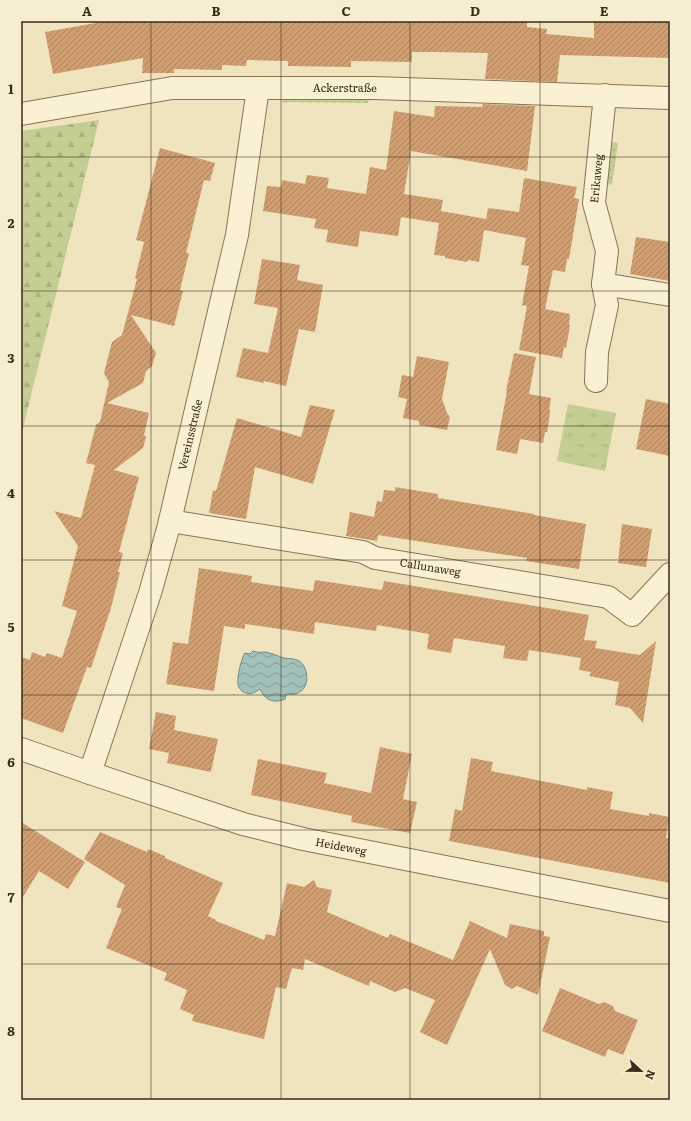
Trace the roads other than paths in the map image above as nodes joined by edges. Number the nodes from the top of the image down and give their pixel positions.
1 (258, 88) junction
2 (605, 95) junction
3 (670, 98) edge
4 (21, 114) edge
5 (603, 284) junction
6 (670, 295) edge
7 (596, 381) dead end
8 (170, 521) junction
9 (670, 574) edge
10 (21, 749) edge
11 (90, 773) junction
12 (670, 911) edge

1 - 2 street, Ackerstraße
1 - 4 street, Ackerstraße
1 - 8 street, Vereinsstraße
2 - 3 street, Ackerstraße
2 - 5 street, Erikaweg
5 - 6 street
5 - 7 street, Erikaweg
8 - 9 street, Callunaweg
8 - 11 street, Vereinsstraße
10 - 11 street, Heideweg
11 - 12 street, Heideweg

